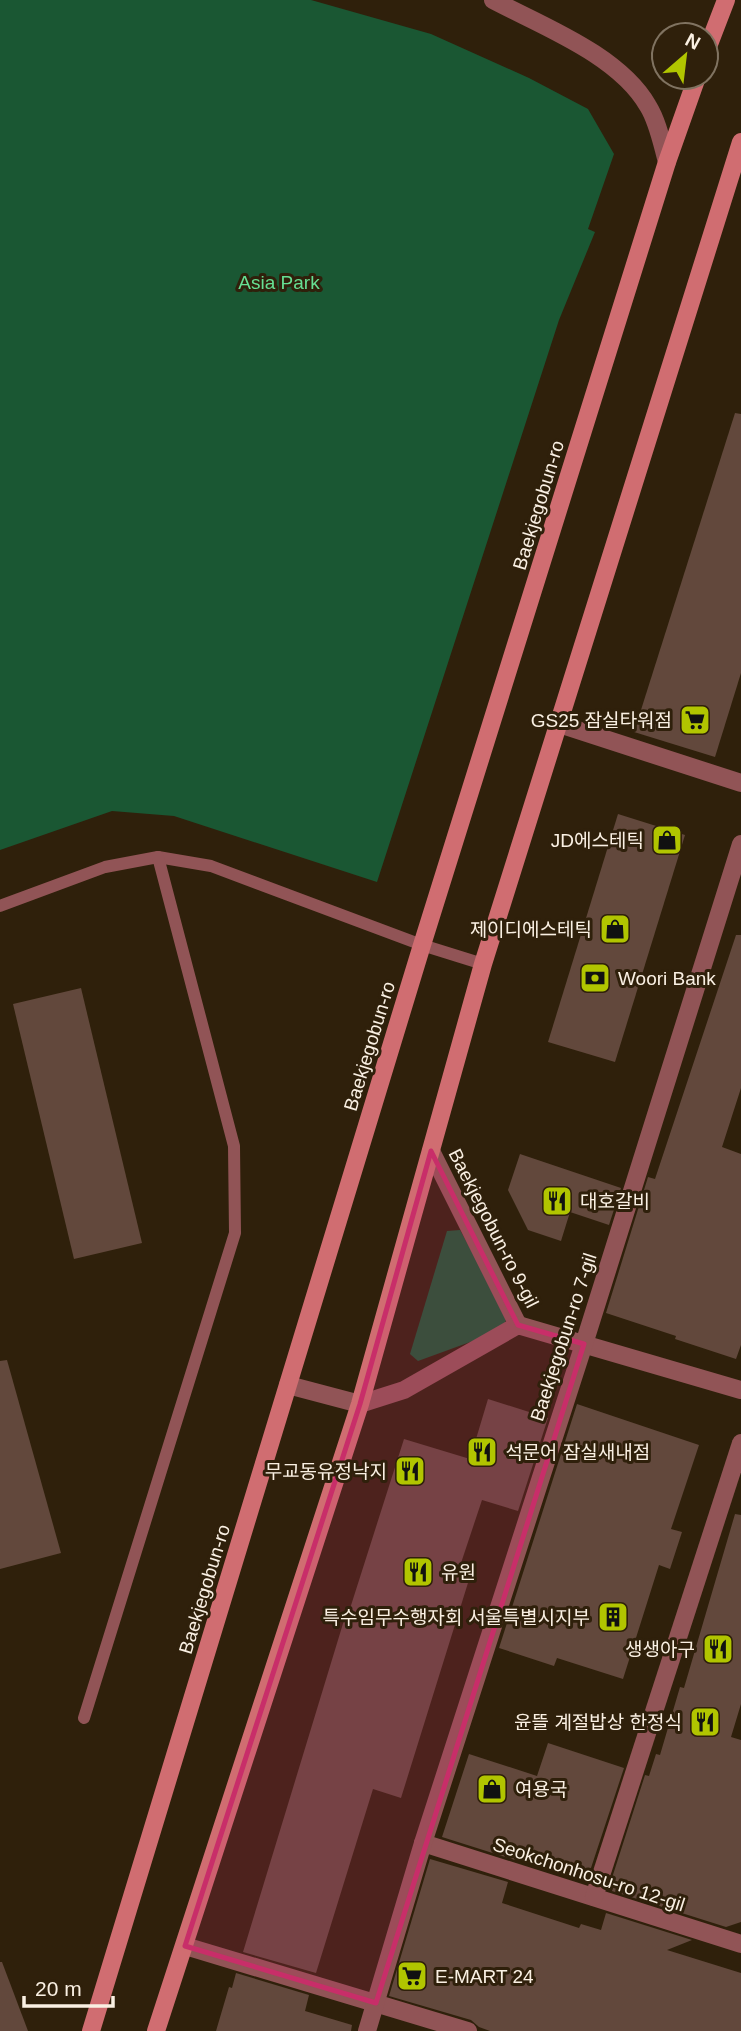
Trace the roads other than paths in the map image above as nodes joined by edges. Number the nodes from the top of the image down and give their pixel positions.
1 (493, 0) edge
2 (726, 0) edge
3 (718, 21) edge
4 (692, 91) edge
5 (741, 142) edge
6 (667, 162) junction
7 (559, 724) junction
8 (741, 783) edge
9 (741, 844) edge
10 (159, 858) junction
11 (0, 906) edge
12 (422, 945) junction
13 (483, 964) junction
14 (431, 1151) junction
15 (518, 1325) junction
16 (584, 1344) junction
17 (288, 1385) junction
18 (741, 1390) edge
19 (360, 1404) junction
20 (741, 1443) edge
21 (83, 1718) dead end
22 (424, 1843) junction
23 (594, 1897) junction
24 (741, 1944) edge
25 (185, 1946) junction
26 (376, 2003) junction
27 (91, 2031) edge
28 (156, 2031) edge
29 (367, 2031) edge
30 (468, 2031) edge

1 - 6 street
2 - 3 main road
4 - 6 main road, Baekjegobun-ro
5 - 7 main road
6 - 12 main road, Baekjegobun-ro
7 - 8 street
7 - 13 main road
9 - 16 street, Baekjegobun-ro 7-gil
10 - 11 lane
10 - 12 lane
10 - 21 lane
12 - 13 lane
12 - 17 main road, Baekjegobun-ro
13 - 14 main road
14 - 15 street, Baekjegobun-ro 9-gil
14 - 19 main road
15 - 16 street, Baekjegobun-ro 9-gil
15 - 19 street, Baekjegobun-ro 9-gil
16 - 18 street, Baekjegobun-ro 9-gil
16 - 22 street, Baekjegobun-ro 7-gil
17 - 19 street
17 - 27 main road, Baekjegobun-ro
19 - 25 main road
20 - 23 street
22 - 23 street, Seokchonhosu-ro 12-gil
22 - 26 street, Baekjegobun-ro 7-gil
23 - 24 street, Seokchonhosu-ro 12-gil
25 - 26 street
25 - 28 main road
26 - 29 street, Baekjegobun-ro 7-gil
26 - 30 street

